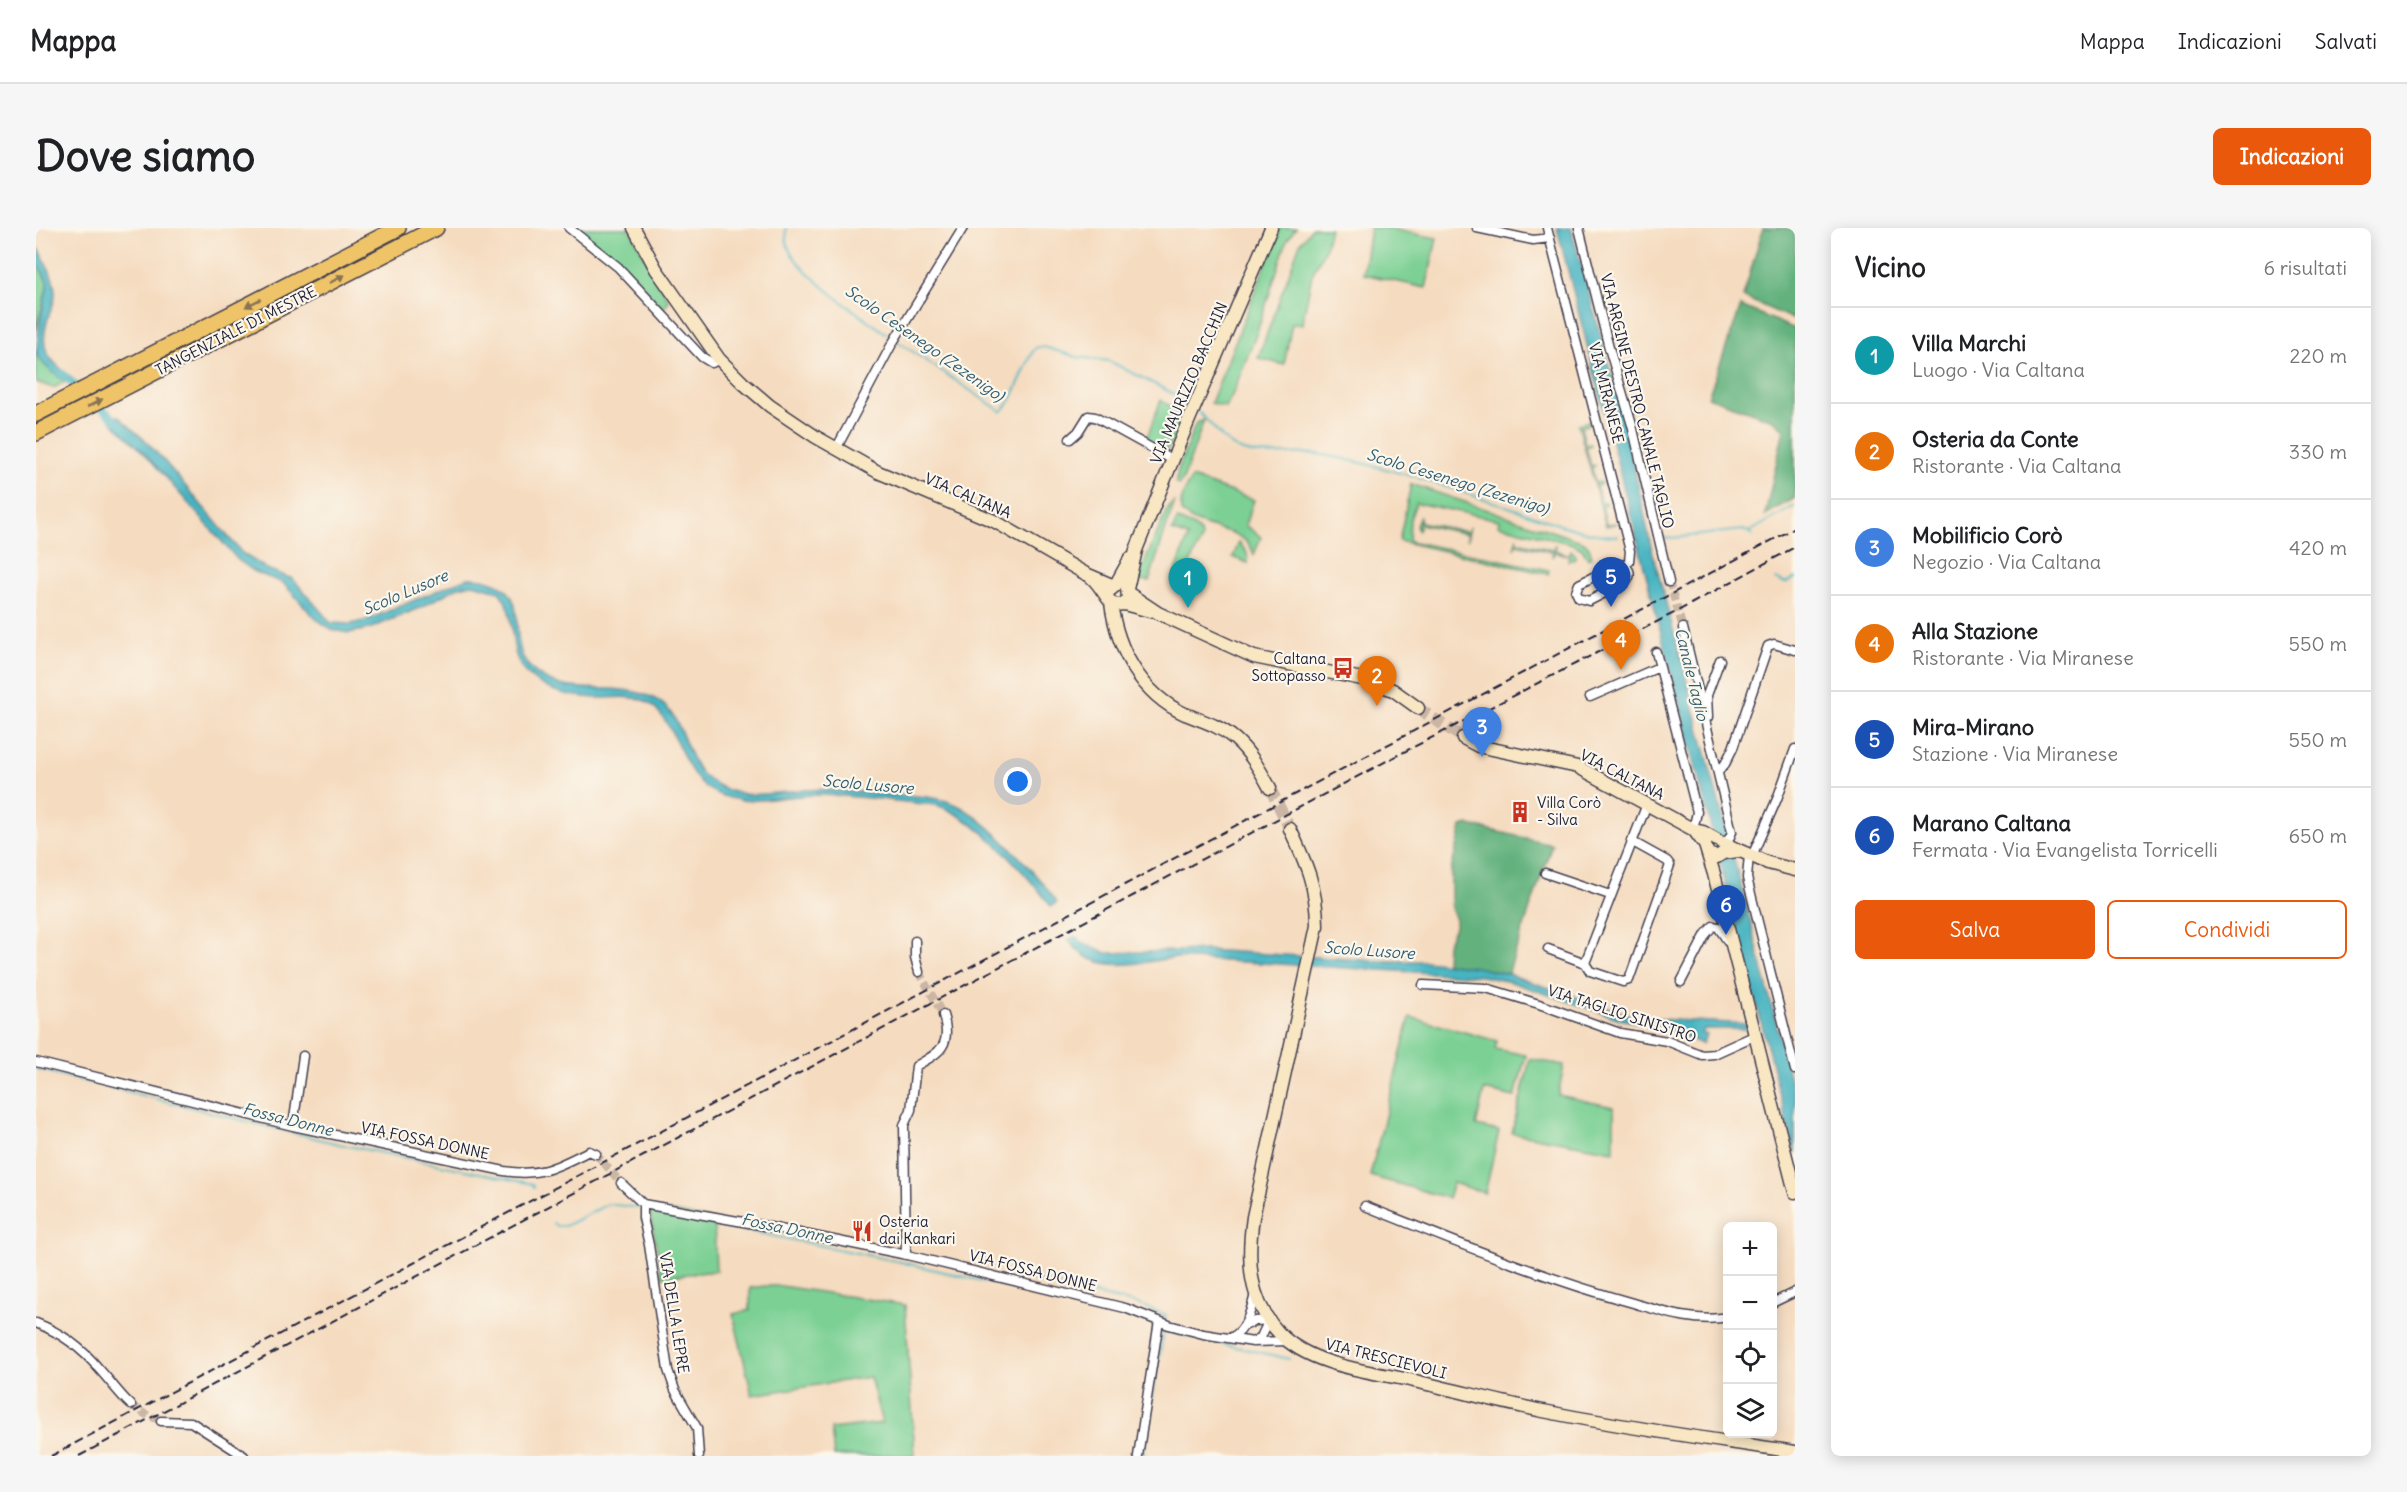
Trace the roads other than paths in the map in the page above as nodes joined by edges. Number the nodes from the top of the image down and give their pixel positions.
1 (398, 228) edge
2 (436, 228) edge
3 (569, 228) edge
4 (634, 228) edge
5 (963, 228) edge
6 (1271, 228) edge
7 (1477, 228) edge
8 (1547, 228) edge
9 (1579, 228) edge
10 (1550, 238) junction
11 (719, 359) junction
12 (43, 411) edge
13 (36, 433) edge
14 (1070, 439) dead end
15 (836, 449) junction
16 (1173, 460) junction
17 (1626, 565) junction
18 (1670, 582) tunnel mouth
19 (1119, 595) junction
20 (1683, 628) tunnel mouth
21 (1656, 651) dead end
22 (1795, 651) edge
23 (1720, 660) dead end
24 (1659, 668) junction
25 (1590, 698) dead end
26 (1418, 708) tunnel mouth
27 (1705, 721) junction
28 (1463, 738) tunnel mouth
29 (1795, 748) edge
30 (1718, 772) junction
31 (1270, 788) tunnel mouth
32 (1647, 804) junction
33 (1290, 829) tunnel mouth
34 (1693, 829) junction
35 (1631, 841) junction
36 (1716, 850) junction
37 (1746, 854) junction
38 (1795, 870) edge
39 (1545, 873) dead end
40 (1611, 895) junction
41 (915, 941) dead end
42 (1732, 942) junction
43 (1548, 949) dead end
44 (1586, 963) junction
45 (919, 972) tunnel mouth
46 (1681, 982) dead end
47 (1423, 985) dead end
48 (943, 1015) tunnel mouth
49 (1756, 1035) junction
50 (303, 1056) dead end
51 (36, 1062) edge
52 (1795, 1070) edge
53 (293, 1126) junction
54 (596, 1154) dead end
55 (621, 1183) tunnel mouth
56 (1795, 1192) edge
57 (643, 1206) junction
58 (1365, 1206) dead end
59 (906, 1255) junction
60 (1795, 1292) edge
61 (1255, 1293) junction
62 (1777, 1301) edge
63 (1723, 1317) edge
64 (1269, 1320) junction
65 (1159, 1321) junction
66 (36, 1323) edge
67 (1244, 1326) junction
68 (1232, 1337) junction
69 (1288, 1341) junction
70 (1253, 1342) junction
71 (131, 1405) tunnel mouth
72 (161, 1421) tunnel mouth
73 (1795, 1452) edge
74 (244, 1456) edge
75 (699, 1456) edge
76 (1138, 1456) edge

1 -> 12 highway, TANGENZIALE DI MESTRE
13 -> 2 highway, TANGENZIALE DI MESTRE
3 - 11 street, VIA CALTANA
4 - 11 main road, VIA CALTANA
5 - 15 street
6 - 16 main road, VIA MAURIZIO BACCHIN
7 - 10 street
8 - 10 street, VIA MIRANESE
9 - 18 street, VIA ARGINE DESTRO CANALE TAGLIO
10 - 17 street, VIA MIRANESE
11 - 15 main road, VIA CALTANA
14 - 16 street
15 - 19 main road, VIA CALTANA
16 - 19 main road, VIA MAURIZIO BACCHIN
17 - 17 street, VIA MIRANESE
19 - 26 main road, VIA CALTANA
19 - 31 main road, VIA MAURIZIO BACCHIN
20 - 27 street
21 - 24 street
22 - 30 street
23 - 27 street
24 - 25 street
24 - 34 street
27 - 30 street
28 - 32 main road, VIA CALTANA
29 - 37 street
30 - 36 street
32 - 34 main road, VIA CALTANA
32 - 35 street
33 - 61 main road, VIA TRESCIEVOLI
34 - 36 main road, VIA CALTANA
35 - 40 street
35 - 44 street
36 - 37 main road
36 - 42 main road
37 - 38 main road
37 - 52 street
39 - 40 street
40 - 44 street
41 - 45 street
42 - 46 street
42 - 49 main road
43 - 44 street
47 - 49 street, VIA TAGLIO SINISTRO
48 - 59 street
49 - 56 main road
50 - 53 street
51 - 53 street, VIA FOSSA DONNE
53 - 54 street, VIA FOSSA DONNE
55 - 57 street
57 - 59 street, VIA FOSSA DONNE
57 - 75 street, VIA DELLA LEPRE
58 - 63 street
59 - 65 street, VIA FOSSA DONNE
60 - 62 street
61 - 64 main road, VIA TRESCIEVOLI
61 - 67 street
64 - 67 street
64 - 69 main road, VIA TRESCIEVOLI
64 - 70 street
65 - 68 street, VIA FOSSA DONNE
65 - 76 street
66 - 71 street
67 - 68 street
68 - 70 street, VIA FOSSA DONNE
69 - 70 street, VIA FOSSA DONNE
69 - 73 main road, VIA TRESCIEVOLI
72 - 74 street

